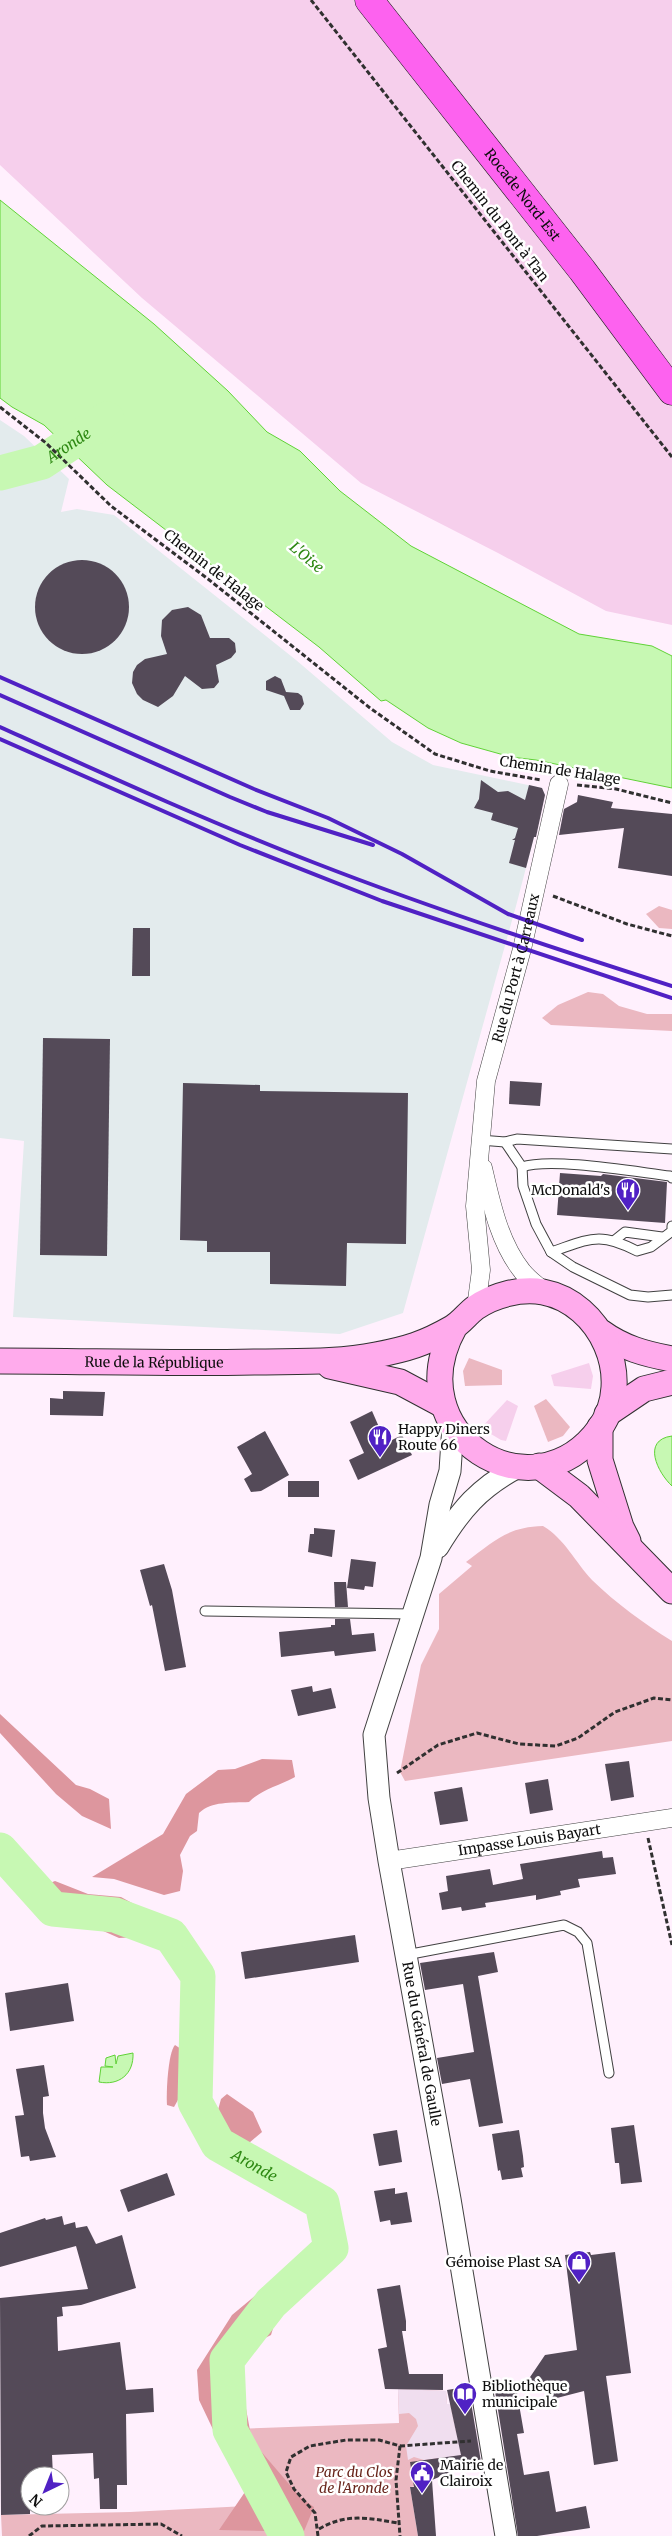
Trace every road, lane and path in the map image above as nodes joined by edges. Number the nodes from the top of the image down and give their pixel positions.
1 (311, 0) edge
2 (369, 0) edge
3 (672, 391) edge
4 (0, 406) edge
5 (672, 457) edge
6 (559, 784) junction
7 (672, 802) edge
8 (534, 888) junction
9 (672, 936) edge
10 (505, 1142) junction
11 (480, 1146) junction
12 (672, 1149) edge
13 (522, 1167) junction
14 (672, 1178) edge
15 (672, 1226) edge
16 (662, 1236) junction
17 (615, 1240) junction
18 (551, 1252) junction
19 (545, 1292) junction
20 (672, 1295) edge
21 (476, 1308) junction
22 (456, 1326) junction
23 (601, 1332) junction
24 (672, 1359) edge
25 (0, 1361) edge
26 (308, 1361) junction
27 (672, 1382) edge
28 (448, 1415) junction
29 (604, 1421) junction
30 (529, 1466) junction
31 (634, 1552) junction
32 (431, 1558) junction
33 (672, 1591) edge
34 (205, 1612) dead end
35 (415, 1614) junction
36 (672, 1700) edge
37 (378, 1787) junction
38 (672, 1818) edge
39 (645, 1822) junction
40 (388, 1861) junction
41 (672, 1945) edge
42 (406, 1955) junction
43 (609, 2074) dead end
44 (491, 2440) junction
45 (400, 2446) junction
46 (398, 2523) junction
47 (318, 2529) junction
48 (29, 2536) edge
49 (182, 2536) edge
50 (318, 2536) edge
51 (400, 2536) edge
52 (506, 2536) edge

1 - 5 path, Chemin du Pont à Tan
2 - 3 main road, Rocade Nord-Est
4 - 6 path, Chemin de Halage
6 - 7 path, Chemin de Halage
6 - 8 street, Rue du Port à Carreaux
8 - 9 path
8 - 11 street, Rue du Port à Carreaux
10 - 11 lane
10 - 12 lane
10 - 13 lane
11 - 19 street, Rue du Port à Carreaux
11 - 21 street, Rue du Port à Carreaux
13 - 14 lane
13 - 18 lane
15 - 16 lane
16 - 17 lane
16 - 17 lane
17 - 18 lane
18 - 20 lane
19 - 21 main road
19 - 23 main road
21 - 22 main road
22 - 26 main road, Rue de la République
22 - 28 main road
23 - 24 main road
23 - 29 main road
25 - 26 main road, Rue de la République
26 - 28 main road, Rue de la République
27 - 29 main road
28 - 30 main road
28 - 32 street, Rue du Général de Gaulle
29 - 30 main road
29 - 31 main road
30 - 31 main road
30 - 32 street, Rue du Général de Gaulle
31 - 33 main road
32 - 35 street, Rue du Général de Gaulle
34 - 35 lane
35 - 37 street, Rue du Général de Gaulle
36 - 37 path
37 - 40 street, Rue du Général de Gaulle
38 - 39 street, Impasse Louis Bayart
39 - 40 street, Impasse Louis Bayart
39 - 41 path
40 - 42 street, Rue du Général de Gaulle
42 - 43 lane
42 - 44 street, Rue du Général de Gaulle
44 - 45 path
44 - 52 street, Rue du Général de Gaulle
45 - 46 path
45 - 47 path
46 - 47 path
46 - 51 path
47 - 50 path
48 - 49 path

